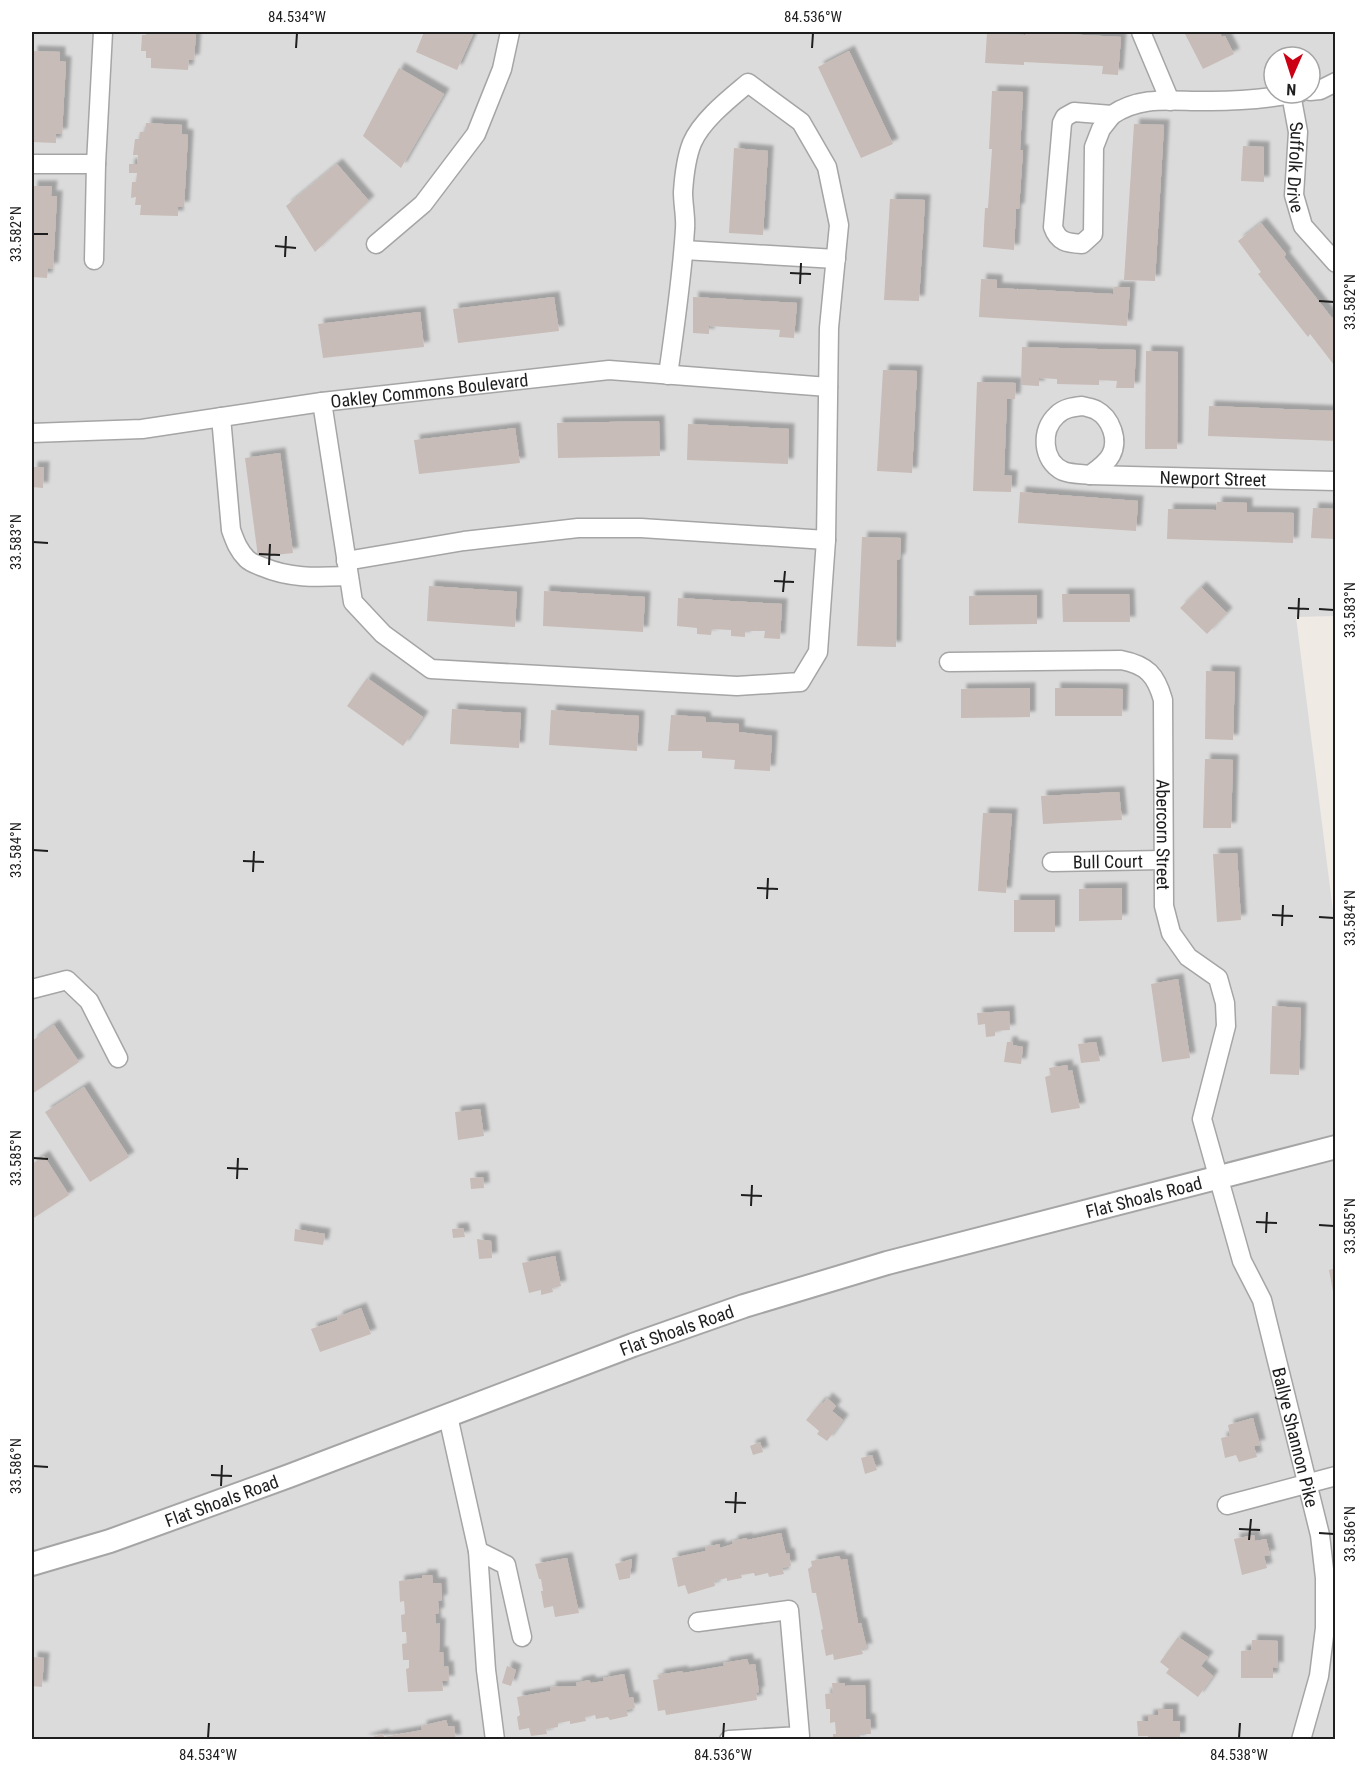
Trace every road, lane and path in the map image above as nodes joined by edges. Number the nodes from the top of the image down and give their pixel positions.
1 (103, 32) edge
2 (510, 32) edge
3 (1141, 32) edge
4 (1262, 97) edge
5 (1170, 101) junction
6 (1296, 105) edge
7 (1112, 115) junction
8 (32, 164) edge
9 (96, 164) junction
10 (376, 244) dead end
11 (684, 250) junction
12 (836, 259) junction
13 (94, 260) dead end
14 (1335, 263) edge
15 (669, 375) junction
16 (828, 387) junction
17 (322, 402) junction
18 (221, 417) junction
19 (32, 433) edge
20 (1090, 476) dead end
21 (1335, 481) edge
22 (826, 540) junction
23 (347, 568) junction
24 (949, 662) dead end
25 (1163, 860) junction
26 (1052, 862) dead end
27 (32, 989) edge
28 (118, 1059) dead end
29 (1335, 1147) edge
30 (1217, 1177) junction
31 (448, 1416) junction
32 (1335, 1476) edge
33 (1308, 1483) junction
34 (1227, 1505) dead end
35 (478, 1551) junction
36 (32, 1564) edge
37 (698, 1622) dead end
38 (522, 1637) dead end
39 (1327, 1676) edge
40 (800, 1738) edge
41 (495, 1740) edge
42 (729, 1740) edge
43 (1301, 1740) edge

1 - 9 street
2 - 10 street
3 - 5 street
4 - 5 street
5 - 7 street
6 - 14 street, Suffolk Drive
7 - 7 street
8 - 9 street
9 - 13 street
11 - 12 street
11 - 12 street
11 - 15 street
12 - 16 street
15 - 16 street, Oakley Commons Boulevard
15 - 17 street, Oakley Commons Boulevard
16 - 22 street
17 - 18 street, Oakley Commons Boulevard
17 - 23 street
18 - 19 street, Oakley Commons Boulevard
18 - 23 street
20 - 21 street, Newport Street
22 - 23 street
22 - 23 street
24 - 25 street, Abercorn Street
25 - 26 street, Bull Court
25 - 30 street, Abercorn Street
27 - 28 street
29 - 30 street, Flat Shoals Road
30 - 31 street, Flat Shoals Road
30 - 33 street, Ballye Shannon Pike
31 - 35 street
31 - 36 street, Flat Shoals Road
32 - 33 street
33 - 34 street
33 - 39 street, Ballye Shannon Pike
35 - 38 street
35 - 41 street
37 - 40 street
39 - 43 street, Ballye Shannon Pike
40 - 42 street

